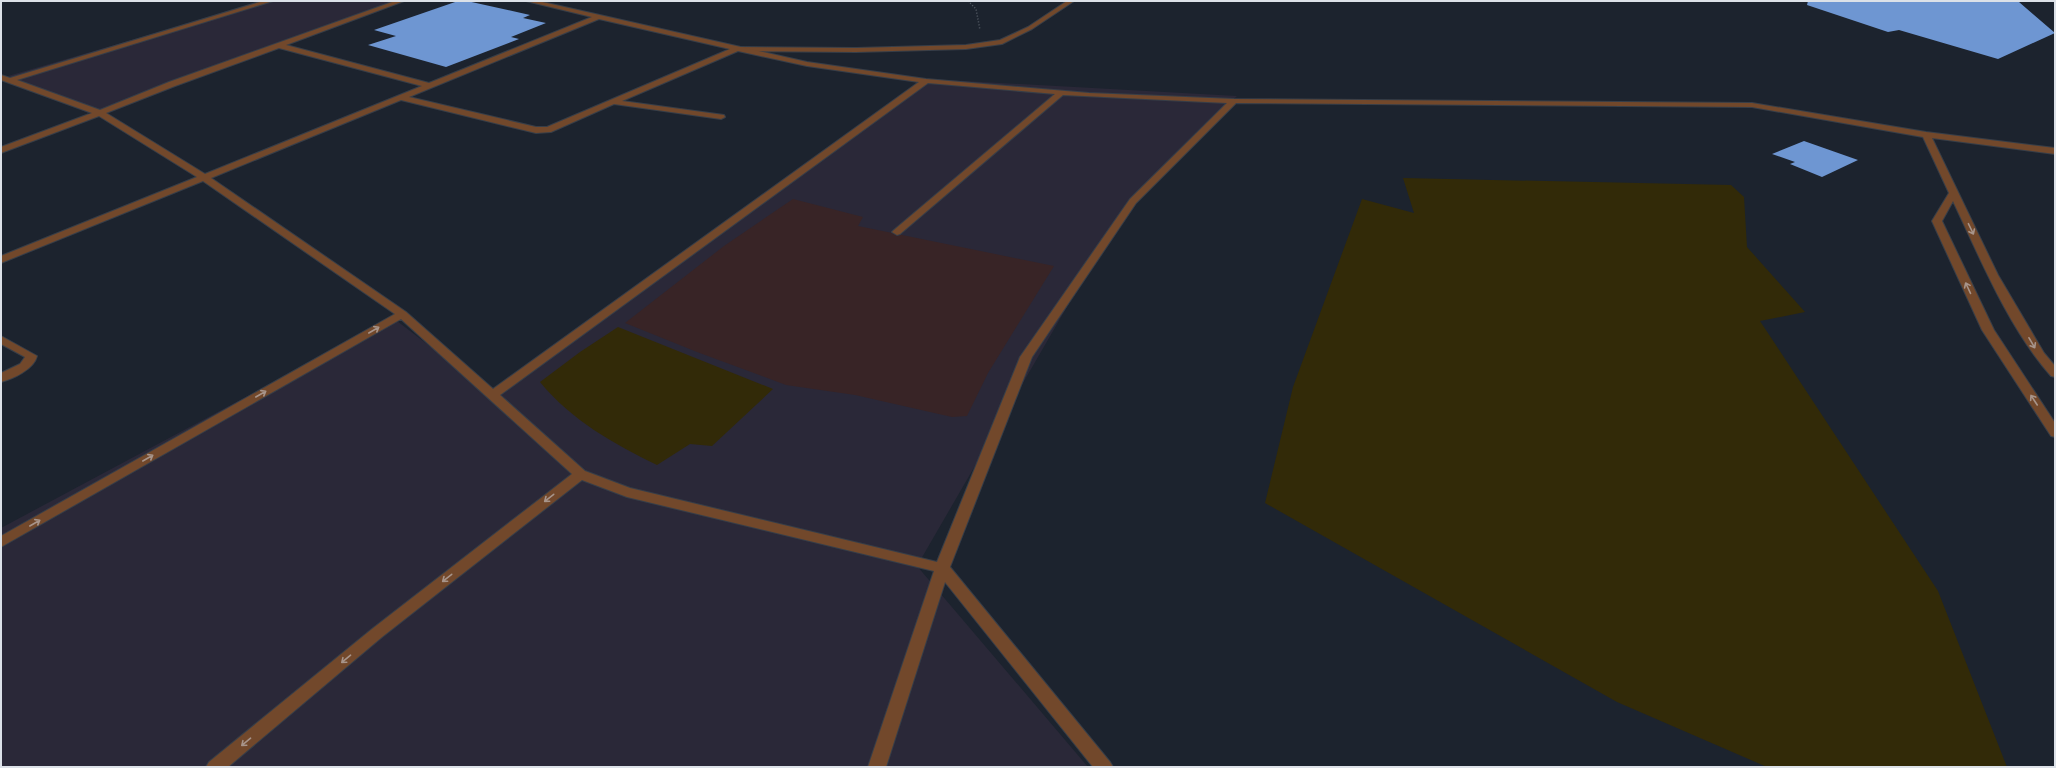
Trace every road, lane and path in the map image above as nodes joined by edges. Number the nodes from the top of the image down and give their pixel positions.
1 (270, 1) edge
2 (401, 1) edge
3 (529, 1) edge
4 (968, 1) edge
5 (1071, 1) edge
6 (598, 17) junction
7 (277, 44) junction
8 (966, 48) junction
9 (736, 49) junction
10 (5, 79) edge
11 (926, 81) junction
12 (428, 85) junction
13 (1061, 93) junction
14 (399, 97) junction
15 (1234, 101) junction
16 (613, 102) junction
17 (100, 113) junction
18 (721, 117) dead end
19 (1926, 134) junction
20 (1, 150) edge
21 (2055, 151) edge
22 (205, 178) junction
23 (1953, 194) junction
24 (897, 232) dead end
25 (1, 260) edge
26 (402, 314) junction
27 (1, 339) edge
28 (2055, 373) edge
29 (1, 378) edge
30 (492, 395) junction
31 (2055, 433) edge
32 (580, 474) junction
33 (1, 542) edge
34 (942, 568) junction
35 (216, 767) edge
36 (877, 767) edge
37 (1104, 767) edge

1 - 10 street
2 - 7 street
3 - 6 street
4 - 8 path
5 - 8 street
6 - 9 street
6 - 12 street
7 - 12 street
7 - 17 street
8 - 9 street
9 - 11 street
9 - 16 street
10 - 17 street
11 - 13 street
11 - 30 street
12 - 14 street
13 - 15 street
13 - 24 street
14 - 16 street
14 - 22 street
15 - 19 street
15 - 34 street
16 - 18 street
17 - 20 street
17 - 22 street
19 - 21 street
19 - 23 street
22 - 25 street
22 - 26 street
23 -> 28 street
31 -> 23 street
26 - 30 street
33 -> 26 street
27 - 29 street
30 - 32 street
32 - 34 street
32 -> 35 street
34 - 36 street
34 - 37 street

